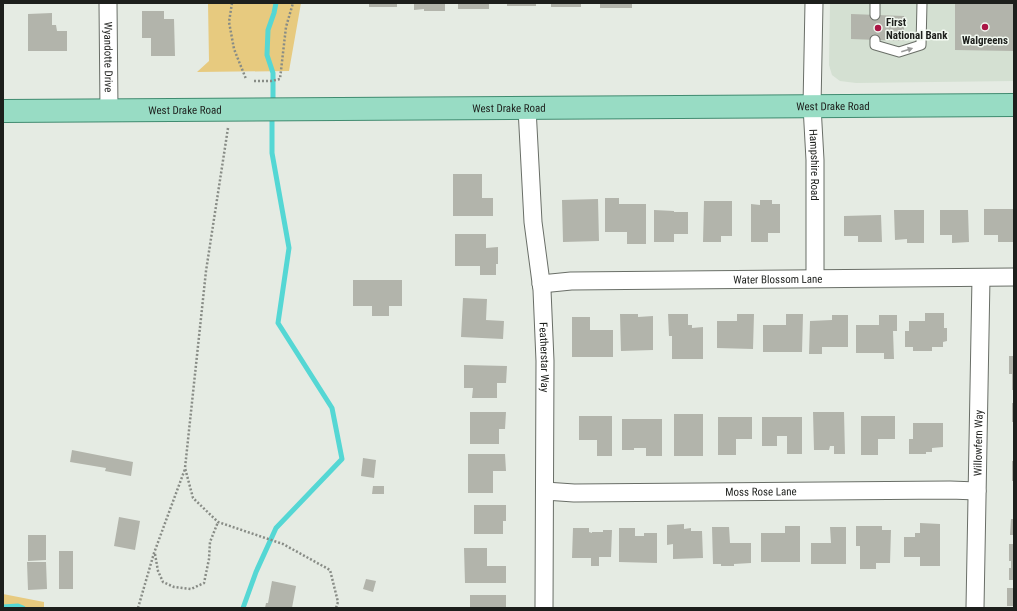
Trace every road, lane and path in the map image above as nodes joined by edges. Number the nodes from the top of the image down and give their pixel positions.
1 (108, 3) edge
2 (232, 3) edge
3 (293, 3) edge
4 (814, 3) edge
5 (876, 3) edge
6 (922, 3) edge
7 (875, 15) dead end
8 (875, 40) dead end
9 (246, 79) dead end
10 (254, 81) dead end
11 (1014, 105) edge
12 (812, 106) junction
13 (527, 108) junction
14 (240, 109) junction
15 (109, 110) junction
16 (3, 111) edge
17 (1014, 277) edge
18 (815, 278) junction
19 (982, 278) junction
20 (541, 284) junction
21 (185, 468) junction
22 (545, 491) junction
23 (977, 491) junction
24 (218, 522) junction
25 (154, 553) junction
26 (138, 608) edge
27 (336, 608) edge
28 (544, 608) edge
29 (975, 608) edge

1 - 15 street, Wyandotte Drive
2 - 9 path
3 - 10 path
4 - 12 street, Hampshire Road
5 - 7 lane
8 -> 6 lane
11 - 12 main road, West Drake Road
12 - 13 main road, West Drake Road
12 - 18 street, Hampshire Road
13 - 14 main road, West Drake Road
13 - 20 street, Featherstar Way
14 - 15 main road, West Drake Road
14 - 21 path
15 - 16 main road, West Drake Road
17 - 19 street, Water Blossom Lane
18 - 19 street, Water Blossom Lane
18 - 20 street, Water Blossom Lane
19 - 23 street, Willowfern Way
20 - 22 street, Featherstar Way
21 - 24 path
21 - 25 path
22 - 23 street, Moss Rose Lane
22 - 28 street, Featherstar Way
23 - 29 street, Willowfern Way
24 - 25 path
24 - 27 path
25 - 26 path

